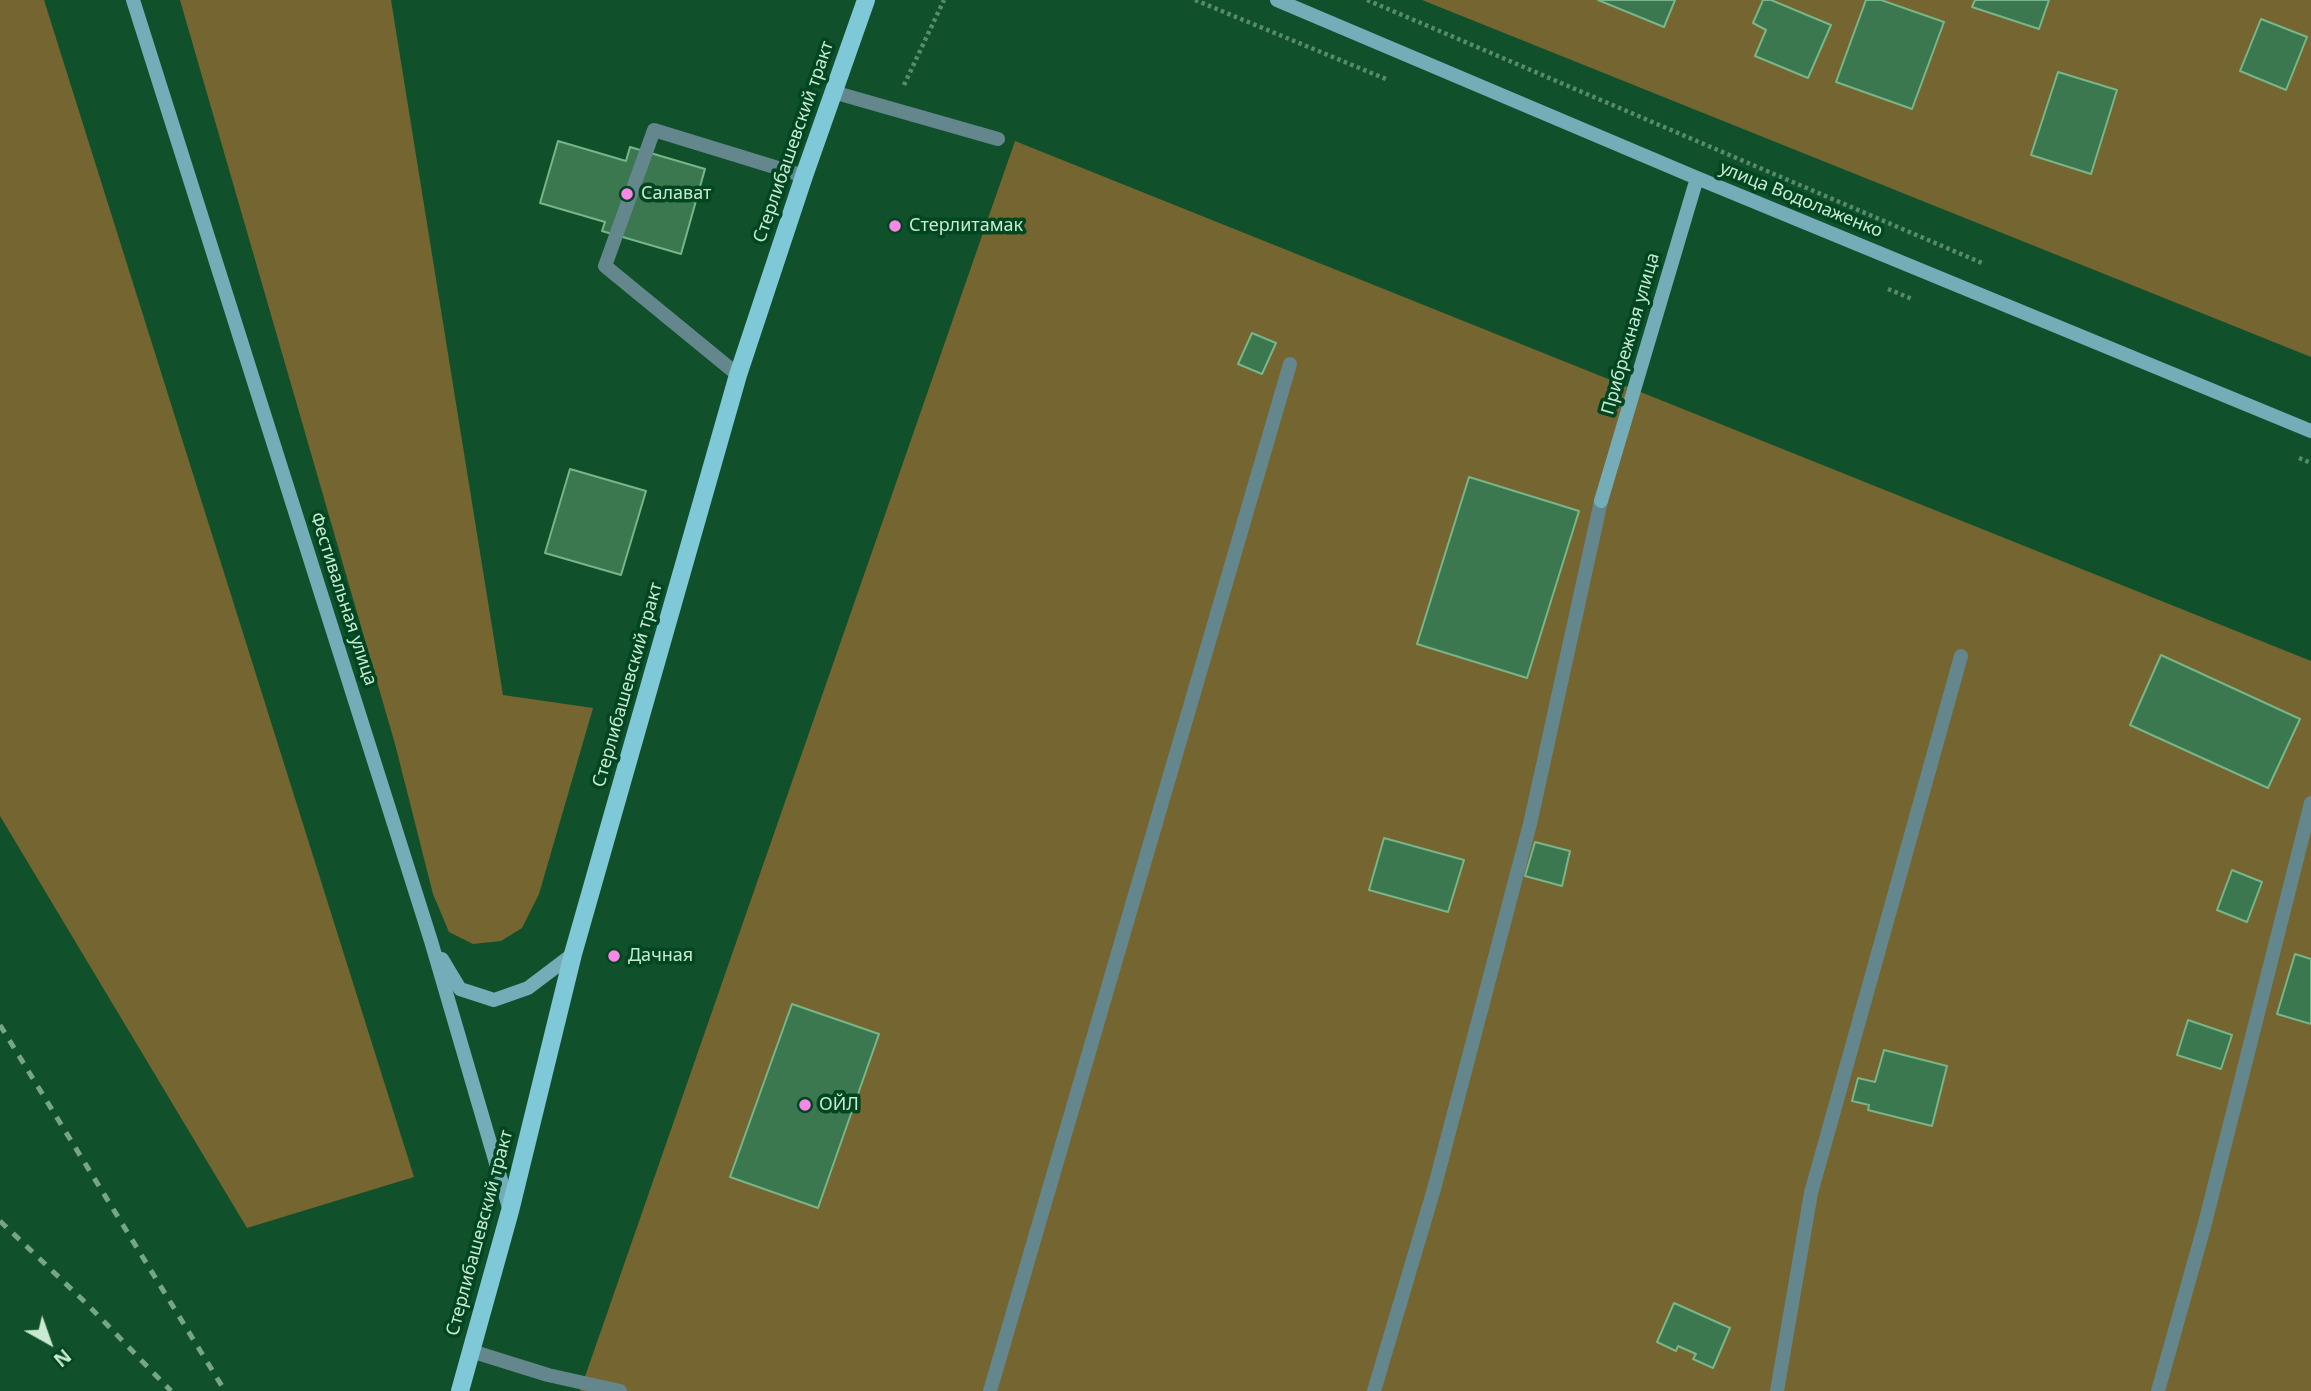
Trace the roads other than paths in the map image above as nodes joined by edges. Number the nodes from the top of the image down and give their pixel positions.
1 (133, 0) edge
2 (866, 0) edge
3 (1277, 0) edge
4 (833, 92) junction
5 (998, 139) dead end
6 (804, 176) junction
7 (1697, 178) junction
8 (1290, 364) dead end
9 (738, 375) junction
10 (2311, 431) edge
11 (1601, 500) joint
12 (1961, 656) dead end
13 (2311, 803) edge
14 (431, 941) junction
15 (573, 954) junction
16 (510, 1211) junction
17 (471, 1350) junction
18 (460, 1391) edge
19 (620, 1391) edge
20 (990, 1391) edge
21 (1374, 1391) edge
22 (1777, 1391) edge
23 (2158, 1391) edge

1 - 14 street, Фестивальная улица
2 - 4 main road, Стерлибашевский тракт
3 - 7 street, улица Водолаженко
4 - 5 lane
4 - 6 main road, Стерлибашевский тракт
6 - 9 main road, Стерлибашевский тракт
6 - 9 lane
7 - 10 street, улица Водолаженко
7 - 11 street, Прибрежная улица
8 - 20 lane
9 - 15 main road, Стерлибашевский тракт
11 - 21 lane
12 - 22 lane
13 - 23 lane
14 - 15 street
14 - 16 street, Фестивальная улица
15 - 16 main road, Стерлибашевский тракт
16 - 17 main road, Стерлибашевский тракт
17 - 18 main road, Стерлибашевский тракт
17 - 19 lane

